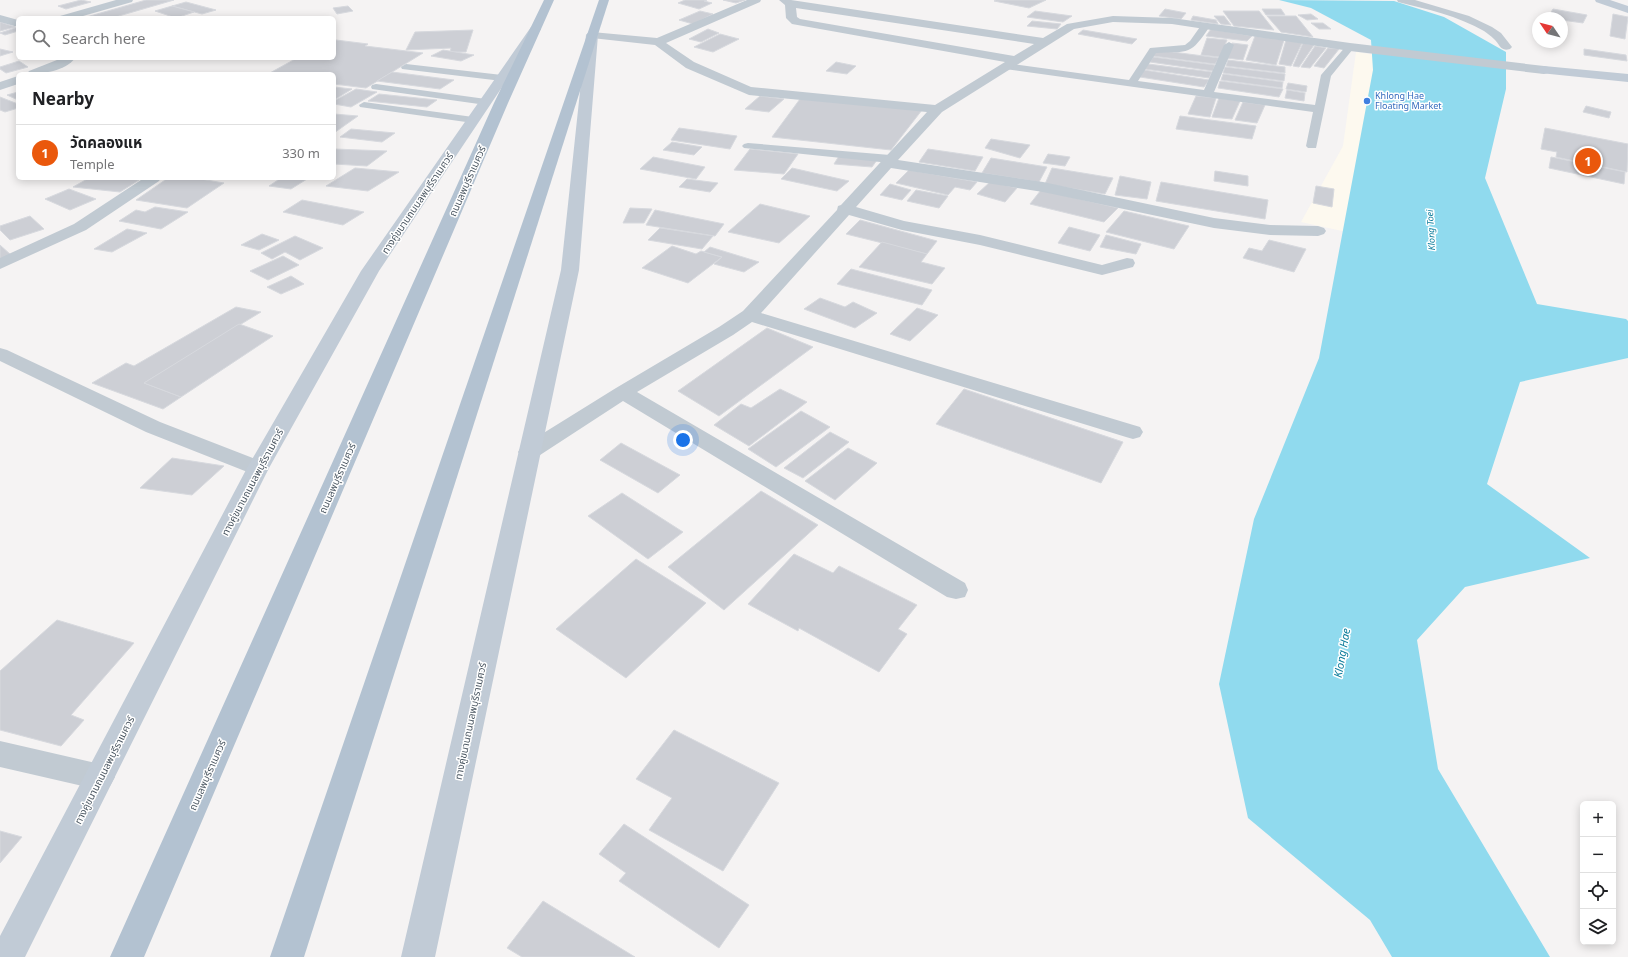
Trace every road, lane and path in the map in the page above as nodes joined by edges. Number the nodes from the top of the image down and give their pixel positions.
1 (128, 0) edge
2 (550, 0) edge
3 (604, 0) edge
4 (756, 0) edge
5 (1402, 0) edge
6 (1600, 0) edge
7 (787, 2) edge
8 (1628, 10) edge
9 (71, 16) edge
10 (0, 18) edge
11 (16, 23) edge
12 (1205, 26) junction
13 (535, 29) junction
14 (592, 35) junction
15 (658, 42) junction
16 (1045, 42) junction
17 (1229, 45) dead end
18 (1350, 47) junction
19 (1506, 47) dead end
20 (67, 60) edge
21 (1011, 63) junction
22 (406, 67) dead end
23 (1544, 70) joint
24 (38, 72) edge
25 (502, 78) junction
26 (1628, 78) edge
27 (16, 81) edge
28 (1132, 83) junction
29 (0, 86) edge
30 (376, 87) dead end
31 (1208, 94) junction
32 (486, 102) junction
33 (364, 105) dead end
34 (937, 109) junction
35 (1318, 109) junction
36 (473, 120) junction
37 (748, 146) dead end
38 (1312, 146) dead end
39 (889, 161) junction
40 (151, 180) edge
41 (844, 209) junction
42 (1318, 231) dead end
43 (1127, 263) dead end
44 (0, 264) edge
45 (749, 315) junction
46 (0, 354) edge
47 (623, 392) junction
48 (1133, 432) dead end
49 (530, 452) junction
50 (258, 468) junction
51 (956, 590) dead end
52 (0, 754) edge
53 (100, 777) junction
54 (7, 957) edge
55 (127, 957) edge
56 (287, 957) edge
57 (418, 957) edge

1 - 9 street
2 - 13 main road, ถนนลพบุรีราเมศวร์
3 - 14 main road
4 - 15 street
5 - 19 street
6 - 8 main road
7 - 16 street
7 - 21 street
10 - 11 street
12 - 16 street
12 - 18 street
12 - 28 lane
13 - 25 main road, ทางคู่ขนานถนนลพบุรีราเมศวร์
13 - 55 main road, ถนนลพบุรีราเมศวร์
14 - 15 street
14 - 49 main road, ทางคู่ขนานถนนลพบุรีราเมศวร์
14 - 56 main road
15 - 34 street
16 - 21 street
17 - 31 lane
18 - 23 street
18 - 35 lane
20 - 24 street
21 - 28 lane
21 - 34 street
22 - 25 lane
23 - 26 main road
25 - 32 main road, ทางคู่ขนานถนนลพบุรีราเมศวร์
27 - 29 street
28 - 31 lane
30 - 32 lane
31 - 35 lane
32 - 36 main road, ทางคู่ขนานถนนลพบุรีราเมศวร์
33 - 36 lane
34 - 39 street
35 - 38 lane
36 - 50 main road, ทางคู่ขนานถนนลพบุรีราเมศวร์
37 - 39 lane
39 - 41 street
39 - 42 street
40 - 44 street
41 - 43 street
41 - 45 street
45 - 47 street
45 - 48 street
46 - 50 street
47 - 49 street
47 - 51 street
49 - 57 main road, ทางคู่ขนานถนนลพบุรีราเมศวร์
50 - 53 main road, ทางคู่ขนานถนนลพบุรีราเมศวร์
52 - 53 street
53 - 54 main road, ทางคู่ขนานถนนลพบุรีราเมศวร์

